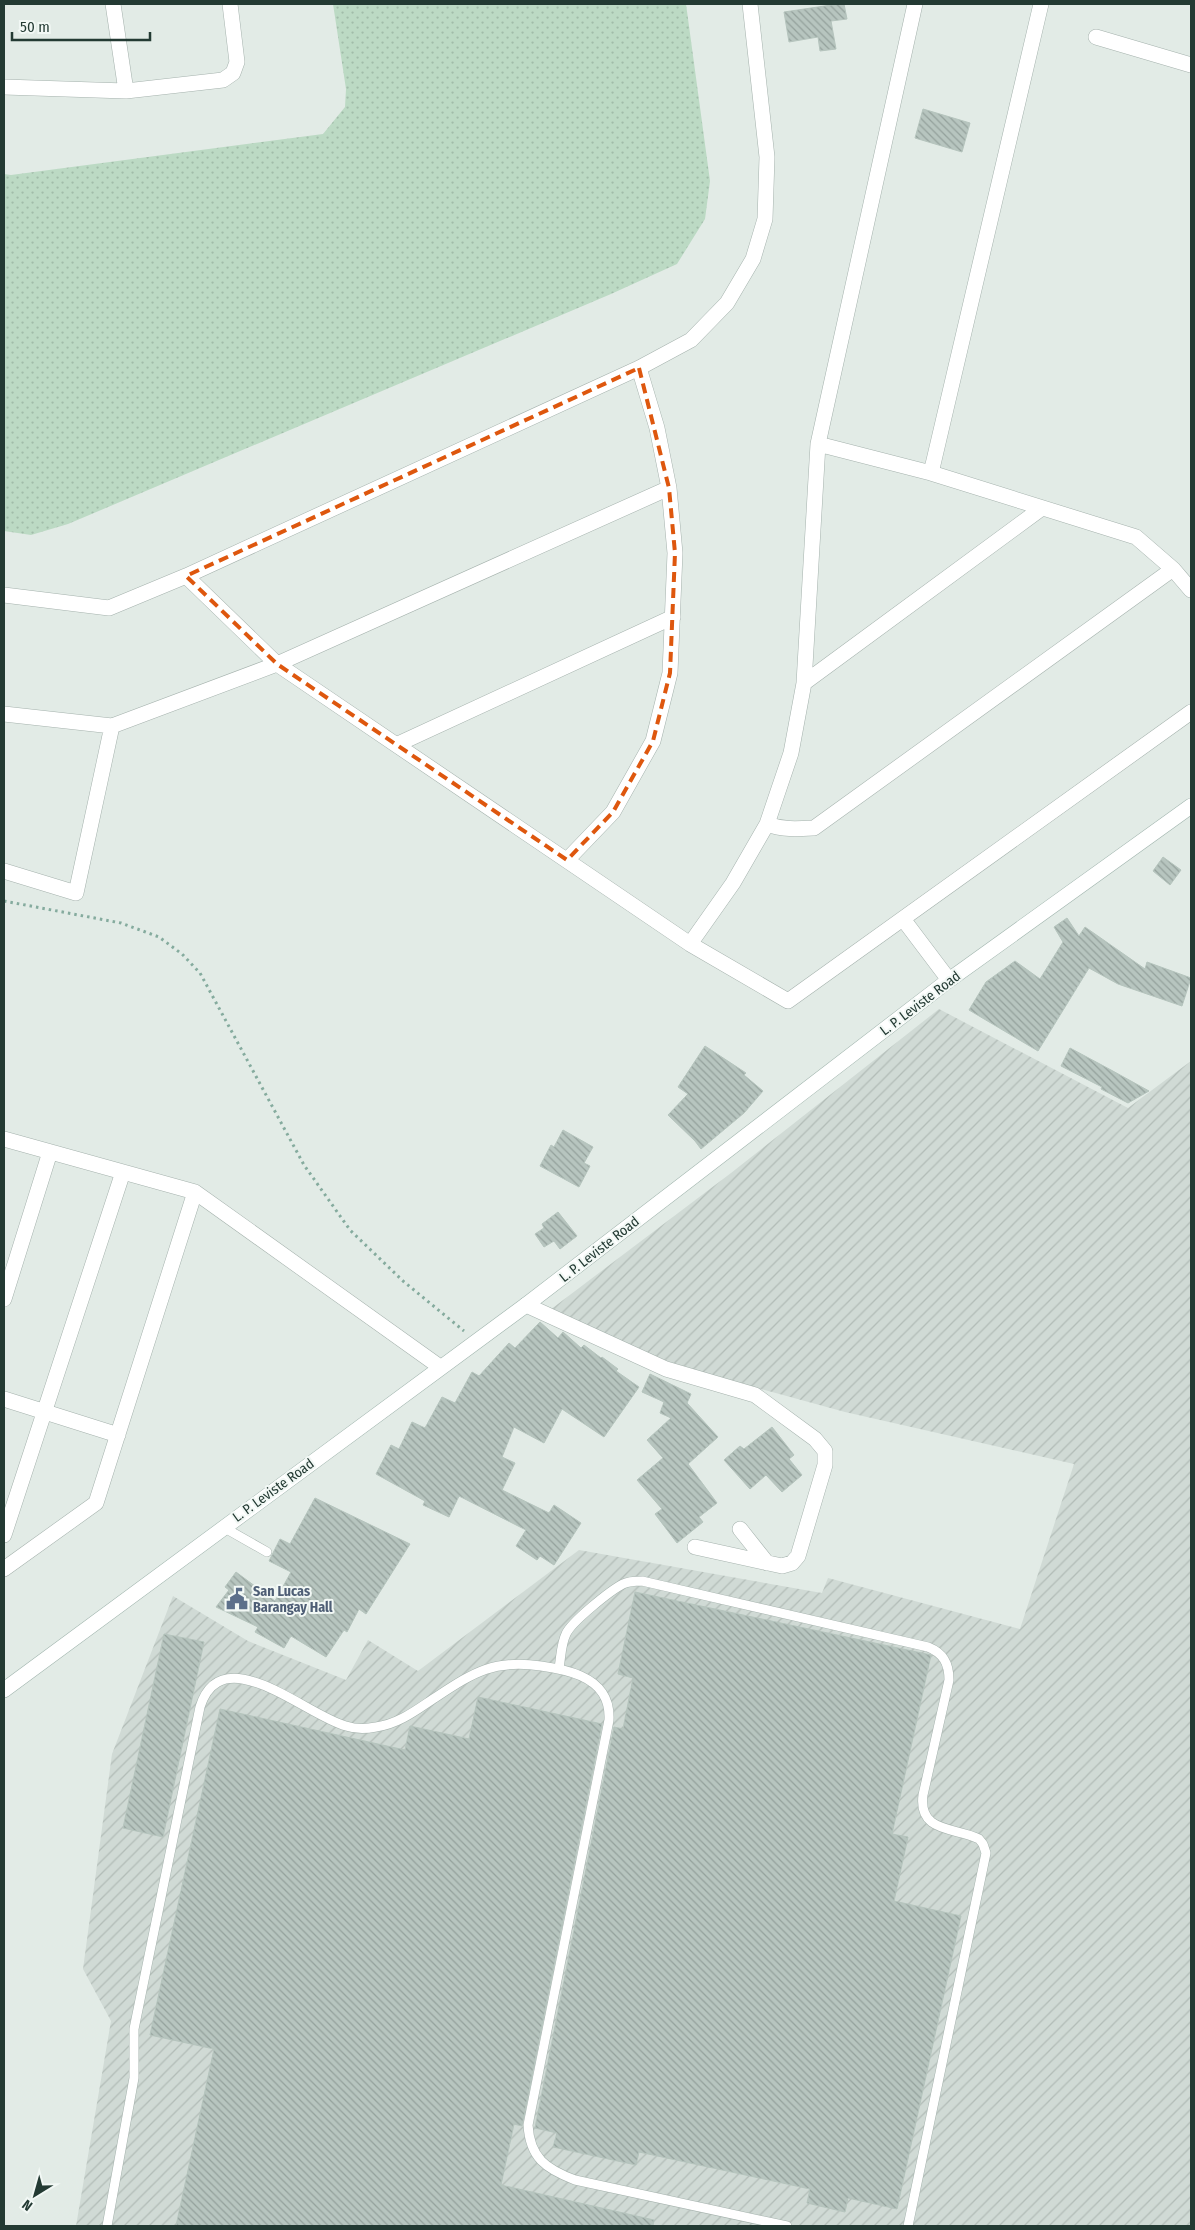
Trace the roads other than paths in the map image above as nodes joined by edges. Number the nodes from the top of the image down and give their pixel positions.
1 (112, 4) edge
2 (230, 4) edge
3 (750, 4) edge
4 (915, 4) edge
5 (1041, 4) edge
6 (1096, 37) dead end
7 (1191, 65) edge
8 (4, 87) edge
9 (126, 91) junction
10 (639, 368) junction
11 (818, 444) junction
12 (931, 473) junction
13 (669, 488) junction
14 (1042, 508) junction
15 (1173, 569) junction
16 (186, 576) junction
17 (1191, 590) edge
18 (4, 595) edge
19 (673, 617) junction
20 (277, 664) junction
21 (804, 683) junction
22 (1191, 712) edge
23 (4, 714) edge
24 (112, 726) junction
25 (398, 744) junction
26 (1191, 806) edge
27 (767, 824) junction
28 (567, 860) junction
29 (4, 871) edge
30 (903, 919) junction
31 (690, 944) junction
32 (949, 980) junction
33 (4, 1139) edge
34 (50, 1152) junction
35 (124, 1172) junction
36 (195, 1192) junction
37 (4, 1299) edge
38 (526, 1305) junction
39 (440, 1368) junction
40 (4, 1399) edge
41 (44, 1412) junction
42 (118, 1435) junction
43 (223, 1527) junction
44 (740, 1529) dead end
45 (4, 1535) edge
46 (695, 1547) dead end
47 (267, 1552) dead end
48 (767, 1563) junction
49 (4, 1569) edge
50 (559, 1668) junction
51 (4, 1690) edge
52 (107, 2226) edge
53 (787, 2226) edge
54 (908, 2226) edge

1 - 9 street
2 - 9 street
3 - 10 street
4 - 11 street
5 - 12 street
6 - 7 street
8 - 9 street
10 - 13 street
10 - 16 street
11 - 12 street
11 - 21 street
12 - 14 street
13 - 19 street
13 - 20 street
14 - 15 street
14 - 21 street
15 - 17 street
15 - 27 street
16 - 18 street
16 - 20 street
19 - 25 street
19 - 28 street
20 - 24 street
20 - 25 street
21 - 27 street
22 - 30 street
23 - 24 street
24 - 29 street
25 - 28 street
26 - 32 street, L. P. Leviste Road
27 - 31 street
28 - 31 street
30 - 31 street
30 - 32 street
32 - 38 street, L. P. Leviste Road
33 - 34 street
34 - 35 street
34 - 37 street
35 - 36 street
35 - 41 street
36 - 39 street
36 - 42 street
38 - 39 street, L. P. Leviste Road
38 - 48 street
39 - 43 street, L. P. Leviste Road
40 - 41 street
41 - 42 street
41 - 45 street
42 - 49 street
43 - 47 lane
43 - 51 street, L. P. Leviste Road
44 - 48 street
46 - 48 street
50 - 52 lane
50 - 53 lane
50 - 54 lane

